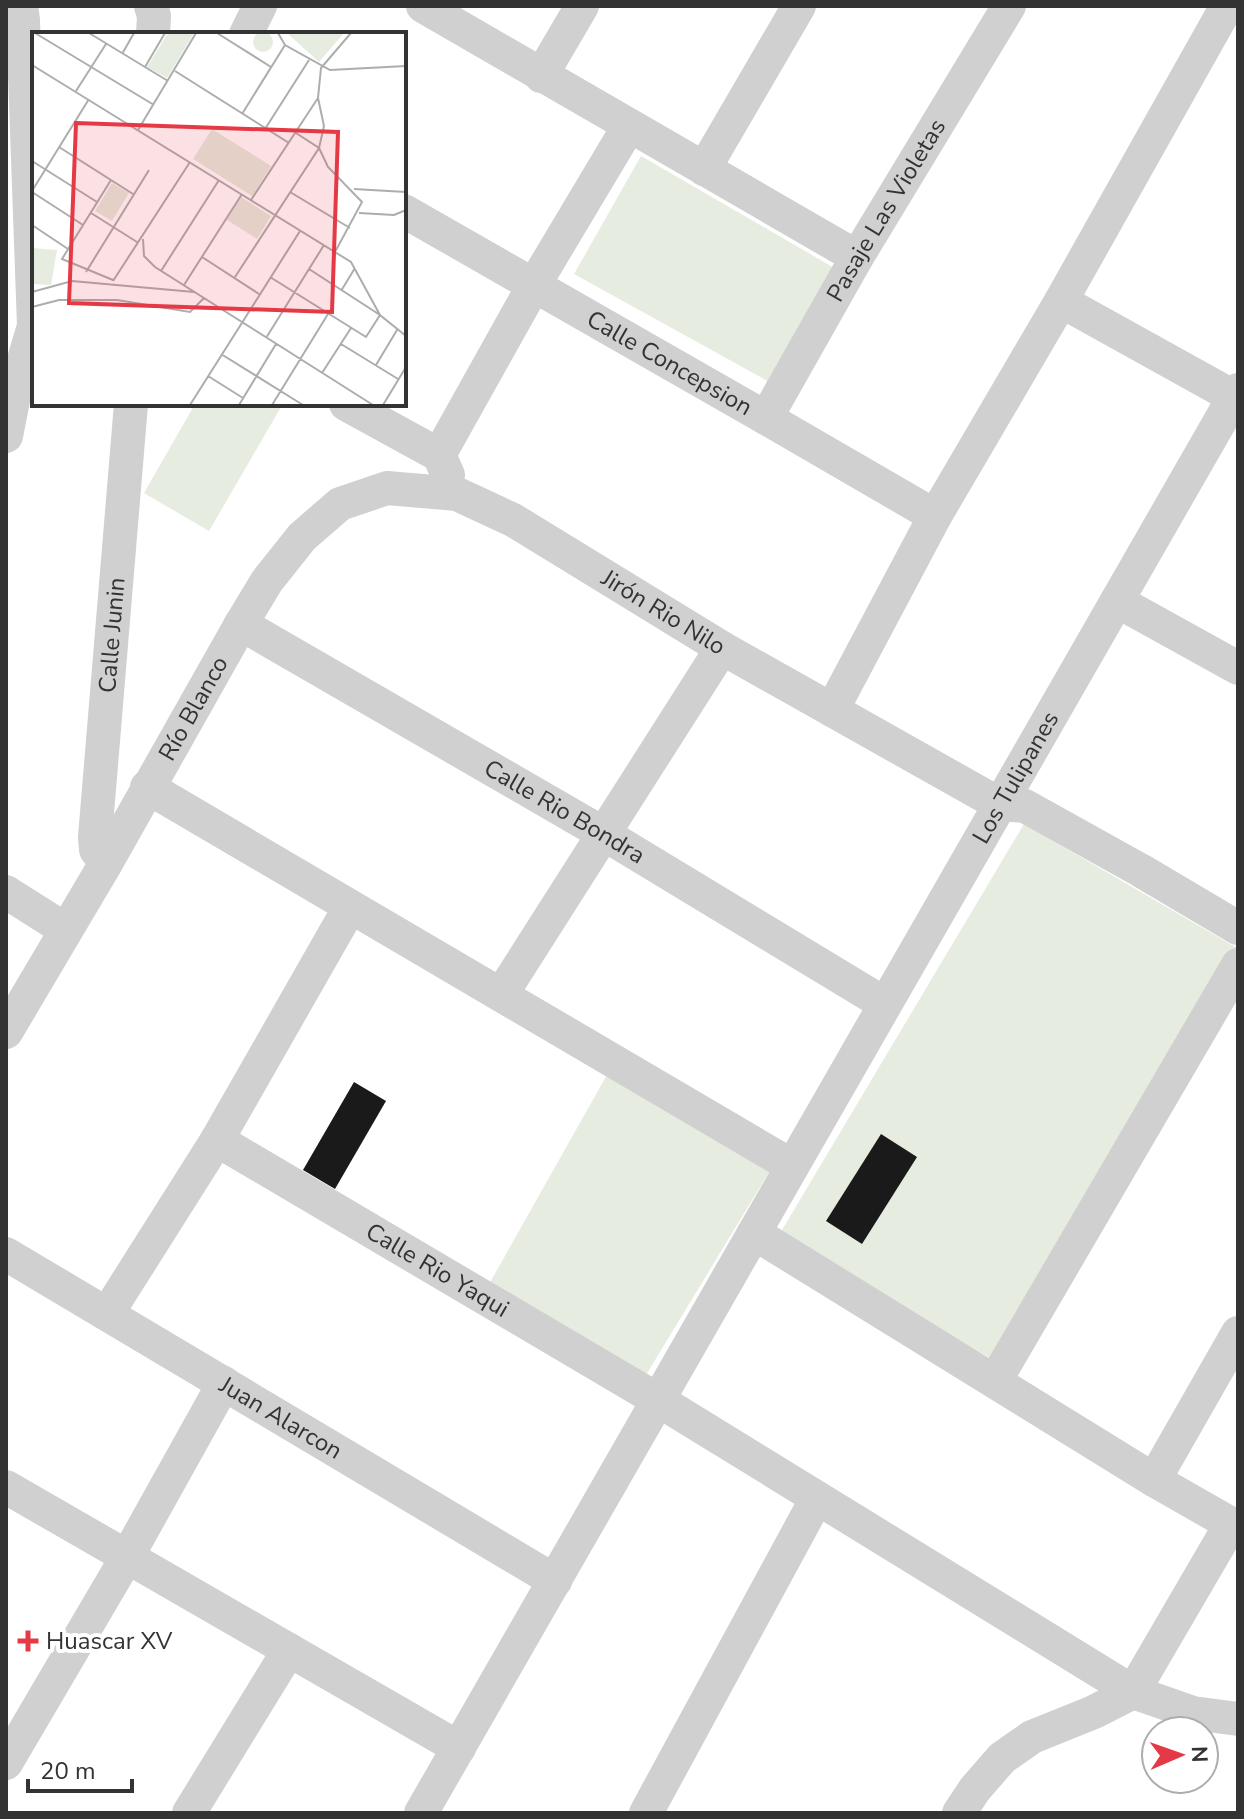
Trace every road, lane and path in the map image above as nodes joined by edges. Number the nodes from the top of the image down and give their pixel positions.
1 (21, 6) edge
2 (151, 6) edge
3 (260, 6) edge
4 (423, 6) edge
5 (582, 6) edge
6 (799, 6) edge
7 (1009, 6) edge
8 (1227, 6) edge
9 (153, 32) edge
10 (247, 32) edge
11 (541, 76) junction
12 (629, 126) junction
13 (704, 169) junction
14 (406, 212) edge
15 (857, 257) junction
16 (32, 270) edge
17 (534, 285) junction
18 (1061, 301) junction
19 (32, 333) edge
20 (1236, 394) edge
21 (131, 406) edge
22 (350, 406) edge
23 (766, 418) junction
24 (6, 436) edge
25 (1225, 443) edge
26 (439, 455) junction
27 (457, 494) junction
28 (935, 516) junction
29 (1117, 601) junction
30 (241, 624) junction
31 (722, 648) junction
32 (1238, 668) edge
33 (832, 710) junction
34 (147, 787) junction
35 (999, 804) junction
36 (604, 834) junction
37 (106, 863) junction
38 (6, 892) edge
39 (350, 907) junction
40 (1238, 928) edge
41 (66, 930) junction
42 (1238, 965) edge
43 (501, 995) junction
44 (885, 1004) junction
45 (6, 1032) edge
46 (217, 1140) junction
47 (792, 1166) junction
48 (754, 1233) junction
49 (6, 1254) edge
50 (107, 1314) junction
51 (1238, 1333) edge
52 (995, 1381) junction
53 (224, 1383) junction
54 (658, 1400) junction
55 (1154, 1480) junction
56 (6, 1487) edge
57 (817, 1498) junction
58 (1235, 1526) edge
59 (127, 1557) junction
60 (555, 1581) junction
61 (289, 1650) junction
62 (1133, 1692) junction
63 (1238, 1719) edge
64 (459, 1748) junction
65 (6, 1763) edge
66 (189, 1813) edge
67 (421, 1813) edge
68 (646, 1813) edge
69 (959, 1813) edge

1 - 16 street
2 - 9 street
3 - 10 street
4 - 11 street
5 - 11 street
6 - 13 street
7 - 15 street, Pasaje Las Violetas
8 - 18 street
11 - 12 street
12 - 13 street
12 - 17 street
13 - 15 street
14 - 17 street, Calle Concepsion
15 - 23 street, Pasaje Las Violetas
17 - 23 street, Calle Concepsion
17 - 26 street
18 - 20 street
18 - 28 street
19 - 24 street
20 - 25 street, Los Tulipanes
21 - 37 street, Calle Junin
22 - 26 street
23 - 28 street, Calle Concepsion
25 - 29 street, Los Tulipanes
26 - 27 street
27 - 30 street, Río Blanco
27 - 31 street, Jirón Rio Nilo
28 - 33 street
29 - 32 street
29 - 35 street, Los Tulipanes
30 - 34 street, Río Blanco
30 - 36 street, Calle Rio Bondra
31 - 33 street, Jirón Rio Nilo
31 - 36 street
33 - 35 street, Jirón Rio Nilo
34 - 37 street, Río Blanco
34 - 39 street
35 - 40 street, Jirón Rio Nilo
35 - 44 street, Los Tulipanes
36 - 43 street
36 - 44 street, Calle Rio Bondra
37 - 41 street, Río Blanco
38 - 41 street
39 - 43 street
39 - 46 street
41 - 45 street, Río Blanco
42 - 52 street
43 - 47 street
44 - 47 street, Los Tulipanes
46 - 50 street
46 - 54 street, Calle Rio Yaqui
47 - 48 street, Los Tulipanes
48 - 52 street
48 - 54 street, Los Tulipanes
49 - 50 street, Juan Alarcon
50 - 53 street, Juan Alarcon
51 - 55 street
52 - 55 street
53 - 59 street
53 - 60 street, Juan Alarcon
54 - 57 street, Calle Rio Yaqui
54 - 60 street, Los Tulipanes
55 - 58 street
56 - 59 street
57 - 62 street, Calle Rio Yaqui
57 - 68 street
58 - 62 street
59 - 61 street
59 - 65 street
60 - 64 street, Los Tulipanes
61 - 64 street
61 - 66 street
62 - 63 street, Calle Rio Yaqui
62 - 69 street
64 - 67 street, Los Tulipanes

